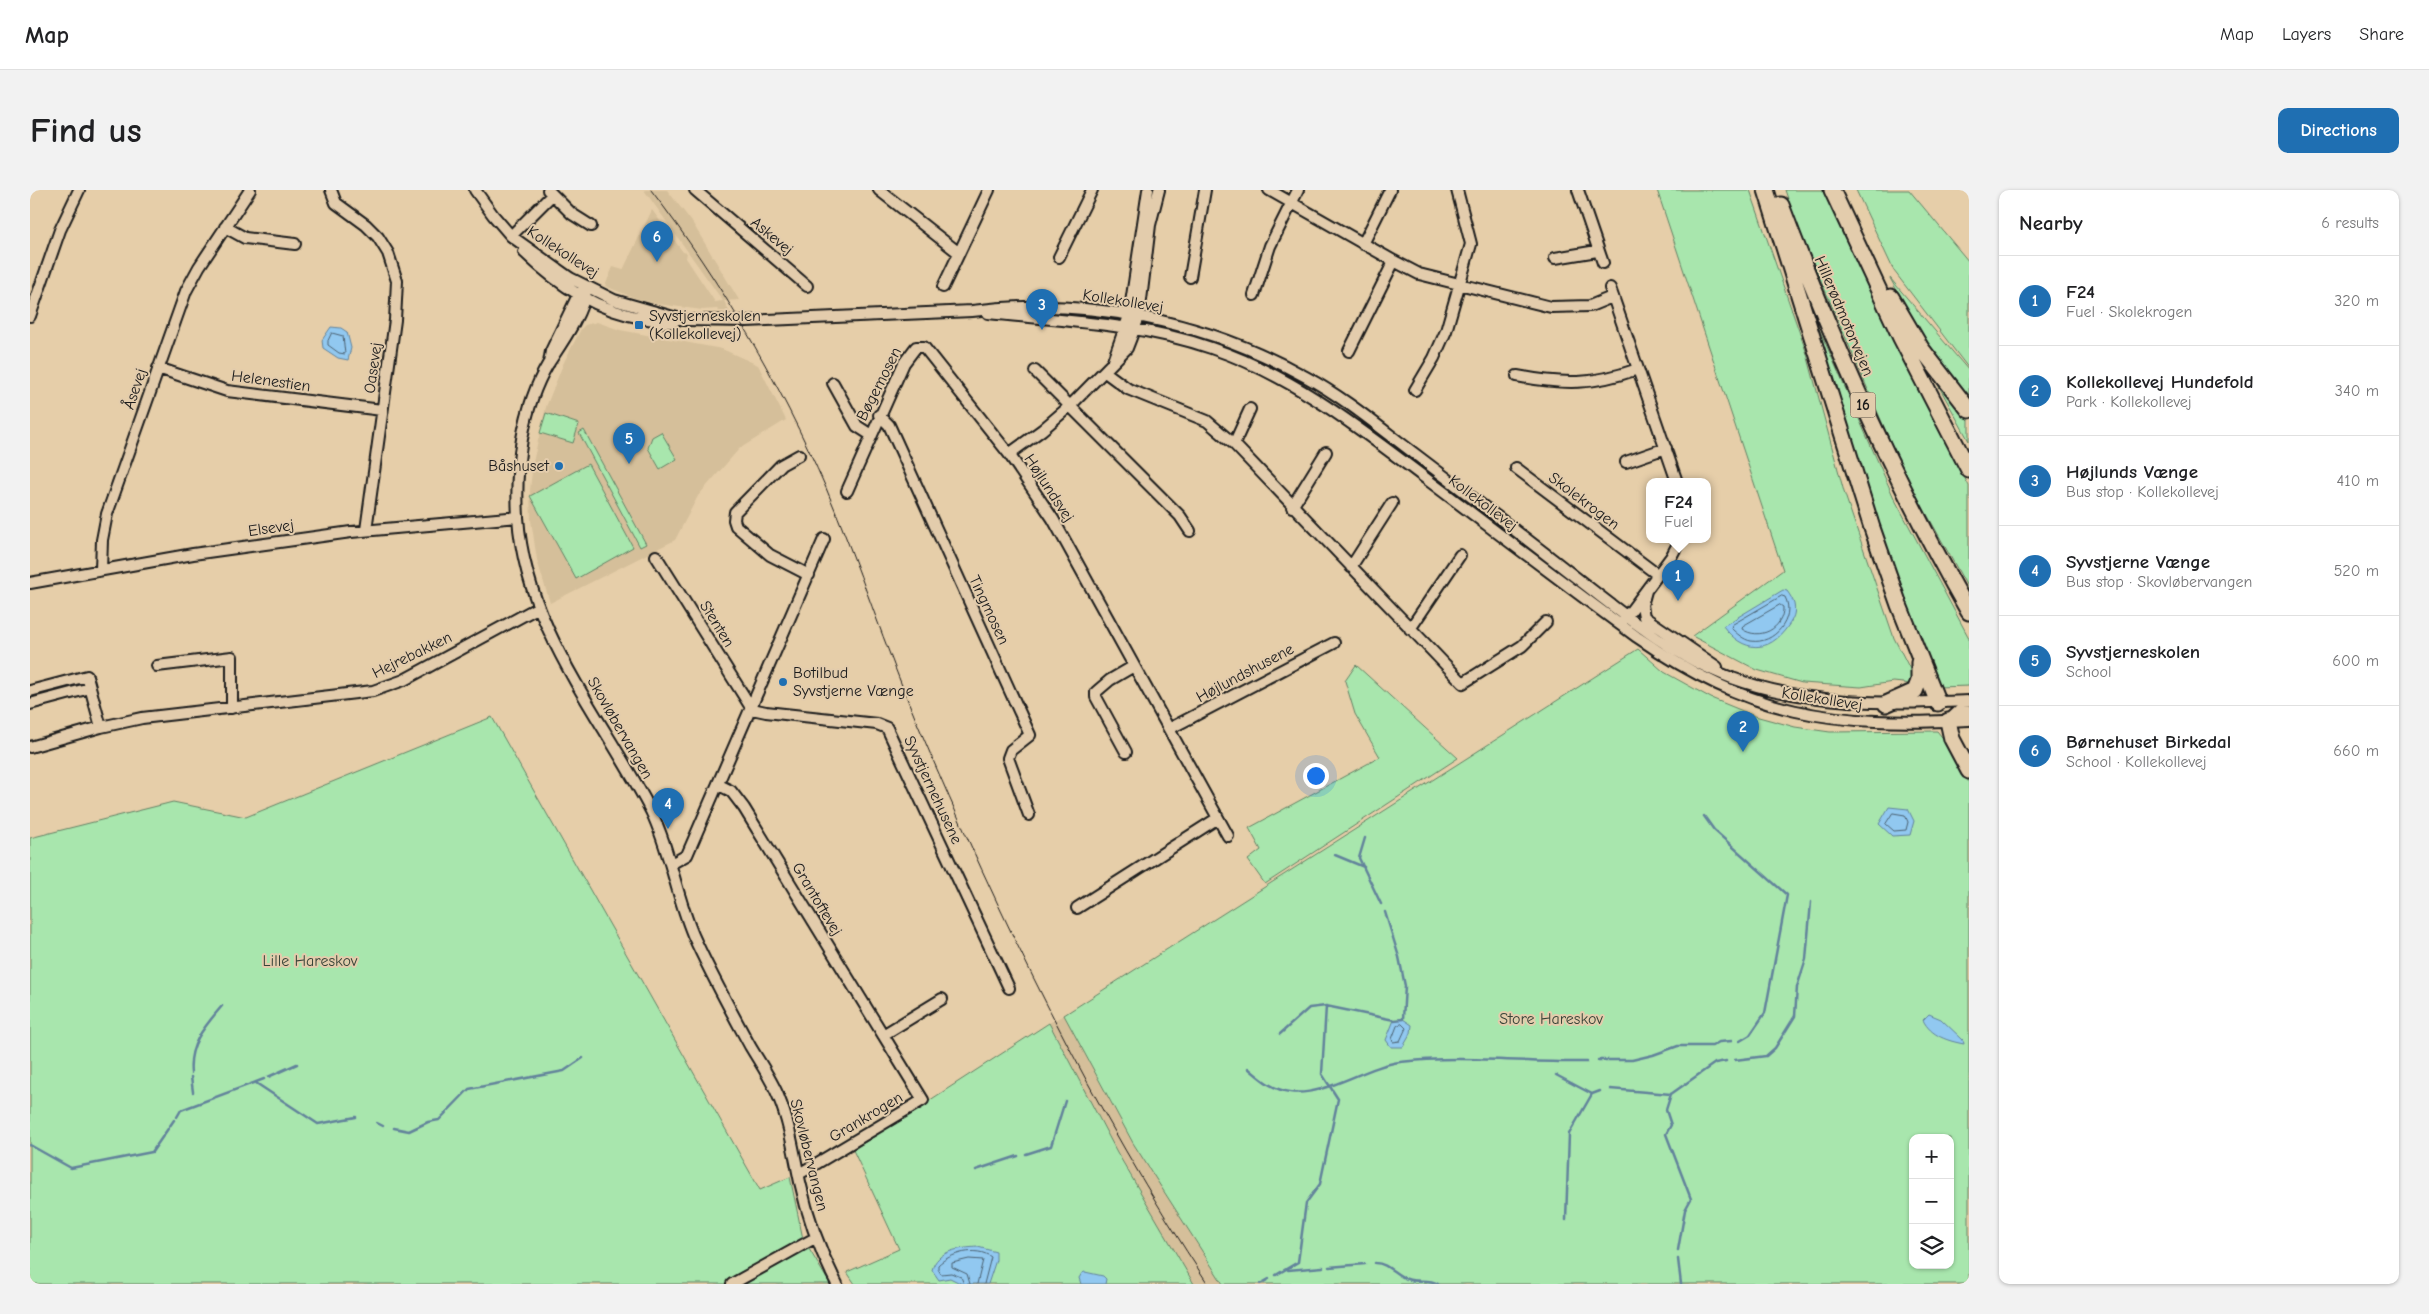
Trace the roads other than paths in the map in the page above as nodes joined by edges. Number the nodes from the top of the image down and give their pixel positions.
1 (79, 190) edge
2 (250, 190) edge
3 (331, 190) edge
4 (475, 190) edge
5 (695, 190) edge
6 (879, 190) edge
7 (990, 190) edge
8 (1092, 190) edge
9 (1148, 190) edge
10 (1159, 190) edge
11 (1206, 190) edge
12 (1269, 190) edge
13 (1298, 190) edge
14 (1390, 190) edge
15 (1457, 190) edge
16 (1578, 190) edge
17 (1766, 190) edge
18 (1775, 190) edge
19 (1832, 190) edge
20 (550, 193) edge
21 (1292, 203) junction
22 (591, 226) dead end
23 (1848, 226) junction
24 (225, 227) junction
25 (511, 236) junction
26 (295, 244) dead end
27 (1363, 244) junction
28 (1597, 251) junction
29 (959, 253) junction
30 (1059, 258) dead end
31 (1555, 258) dead end
32 (1394, 261) junction
33 (1603, 263) dead end
34 (1190, 277) dead end
35 (1461, 284) junction
36 (807, 286) dead end
37 (587, 287) junction
38 (943, 287) dead end
39 (1254, 295) dead end
40 (581, 297) junction
41 (972, 311) junction
42 (30, 316) edge
43 (1134, 316) junction
44 (684, 320) junction
45 (1130, 328) junction
46 (916, 348) joint
47 (1349, 351) dead end
48 (158, 368) junction
49 (1638, 369) junction
50 (1035, 371) dead end
51 (1105, 372) junction
52 (1517, 376) dead end
53 (833, 383) dead end
54 (1415, 390) dead end
55 (1071, 405) junction
56 (1250, 409) dead end
57 (382, 410) junction
58 (1969, 410) edge
59 (879, 415) junction
60 (870, 435) junction
61 (1234, 444) junction
62 (1666, 448) junction
63 (1326, 452) dead end
64 (1009, 454) junction
65 (1626, 462) dead end
66 (804, 465) dead end
67 (1516, 468) dead end
68 (1969, 470) edge
69 (1676, 478) edge
70 (847, 491) dead end
71 (1392, 503) dead end
72 (1292, 506) junction
73 (518, 517) junction
74 (366, 530) junction
75 (1190, 531) dead end
76 (824, 539) dead end
77 (1678, 543) edge
78 (1460, 555) dead end
79 (656, 556) dead end
80 (1351, 567) junction
81 (101, 570) junction
82 (1658, 575) junction
83 (810, 576) junction
84 (30, 583) edge
85 (1646, 591) junction
86 (537, 608) junction
87 (1969, 612) edge
88 (1627, 616) junction
89 (1546, 622) dead end
90 (1620, 625) junction
91 (1410, 629) junction
92 (1334, 643) dead end
93 (1918, 656) junction
94 (157, 666) dead end
95 (1134, 666) junction
96 (1731, 678) junction
97 (90, 688) junction
98 (30, 691) edge
99 (1969, 702) edge
100 (1938, 703) junction
101 (30, 704) edge
102 (1886, 704) junction
103 (232, 708) junction
104 (752, 709) junction
105 (1969, 711) edge
106 (1969, 720) edge
107 (1948, 721) junction
108 (101, 727) junction
109 (1170, 729) junction
110 (30, 747) edge
111 (1126, 752) dead end
112 (1969, 771) edge
113 (719, 785) junction
114 (1029, 815) dead end
115 (1218, 818) junction
116 (1228, 836) dead end
117 (671, 864) junction
118 (1077, 908) dead end
119 (1009, 988) dead end
120 (942, 998) dead end
121 (883, 1035) junction
122 (922, 1100) joint
123 (799, 1174) junction
124 (815, 1238) junction
125 (732, 1284) edge
126 (837, 1284) edge

1 - 42 street
2 - 24 street, Åsevej
3 - 57 street, Oasevej
4 - 25 street, Kollekollevej
5 - 36 street, Askevej
6 - 29 street
7 - 29 street
8 - 30 street
9 - 43 street
10 - 43 street
11 - 34 street
12 - 21 street
13 - 21 street
14 - 27 street
15 - 35 street
16 - 28 street
17 - 93 highway
18 - 87 highway, Hillerødmotorvejen / 16
19 - 23 highway
20 - 22 street
20 - 25 street
21 - 27 street
21 - 39 street
23 - 58 highway
23 - 68 highway
24 - 26 street
24 - 48 street, Åsevej
25 - 37 street, Kollekollevej
25 - 40 street, Kollekollevej
27 - 32 street
28 - 31 street
28 - 33 street
29 - 38 street
32 - 35 street
32 - 47 street
35 - 49 street
35 - 54 street
37 - 40 street, Skovløbervangen
37 - 44 street, Kollekollevej
40 - 44 street, Kollekollevej
40 - 73 street, Skovløbervangen
41 - 43 street, Kollekollevej
41 - 44 street, Kollekollevej
41 - 45 street, Kollekollevej
43 - 45 street
43 - 88 street, Kollekollevej
45 - 51 street
45 - 90 street, Kollekollevej
46 - 59 street, Bøgemosen
46 - 64 street, Højlundsvej
48 - 57 street, Helenestien
48 - 81 street, Åsevej
49 - 52 street
49 - 62 street
50 - 55 street
51 - 55 street
51 - 61 street
53 - 60 street, Bøgemosen
55 - 64 street
55 - 75 street
56 - 61 street
57 - 74 street, Oasevej
59 - 60 street, Bøgemosen
59 - 114 street, Tingmosen
60 - 70 street, Bøgemosen
61 - 72 street
62 - 65 street
62 - 69 street
63 - 72 street
64 - 95 street, Højlundsvej
66 - 83 street
67 - 82 street, Skolekrogen
71 - 80 street
72 - 80 street
73 - 74 street, Elsevej
73 - 86 street, Skovløbervangen
74 - 81 street, Elsevej
76 - 83 street
77 - 82 street
78 - 91 street
79 - 104 street, Stenten
80 - 91 street
81 - 84 street, Elsevej
82 - 85 street
83 - 104 street
85 - 88 street
85 - 96 street
86 - 103 street, Hejrebakken
86 - 117 street, Skovløbervangen
88 - 90 street
88 - 96 street, Kollekollevej
89 - 91 street
90 - 107 street, Kollekollevej
92 - 109 street, Højlundshusene
93 - 100 highway
93 - 102 highway
94 - 103 street
95 - 109 street, Højlundsvej
95 - 111 street
96 - 102 street, Kollekollevej
97 - 98 street
97 - 101 street
97 - 108 street
99 - 100 street, Kollekollevej
100 - 102 street, Kollekollevej
100 - 107 street
103 - 108 street, Hejrebakken
104 - 113 street
104 - 119 street, Syvstjernehusene
105 - 107 street
106 - 107 street, Kollekollevej
107 - 112 highway
108 - 110 street, Hejrebakken
109 - 115 street, Højlundsvej
113 - 117 street
113 - 121 street, Grantoftevej
115 - 116 street, Højlundsvej
115 - 118 street
117 - 123 street, Skovløbervangen
120 - 121 street
121 - 122 street, Grantoftevej
122 - 123 street, Grankrogen
123 - 124 street, Skovløbervangen
124 - 125 street
124 - 126 street, Skovløbervangen

